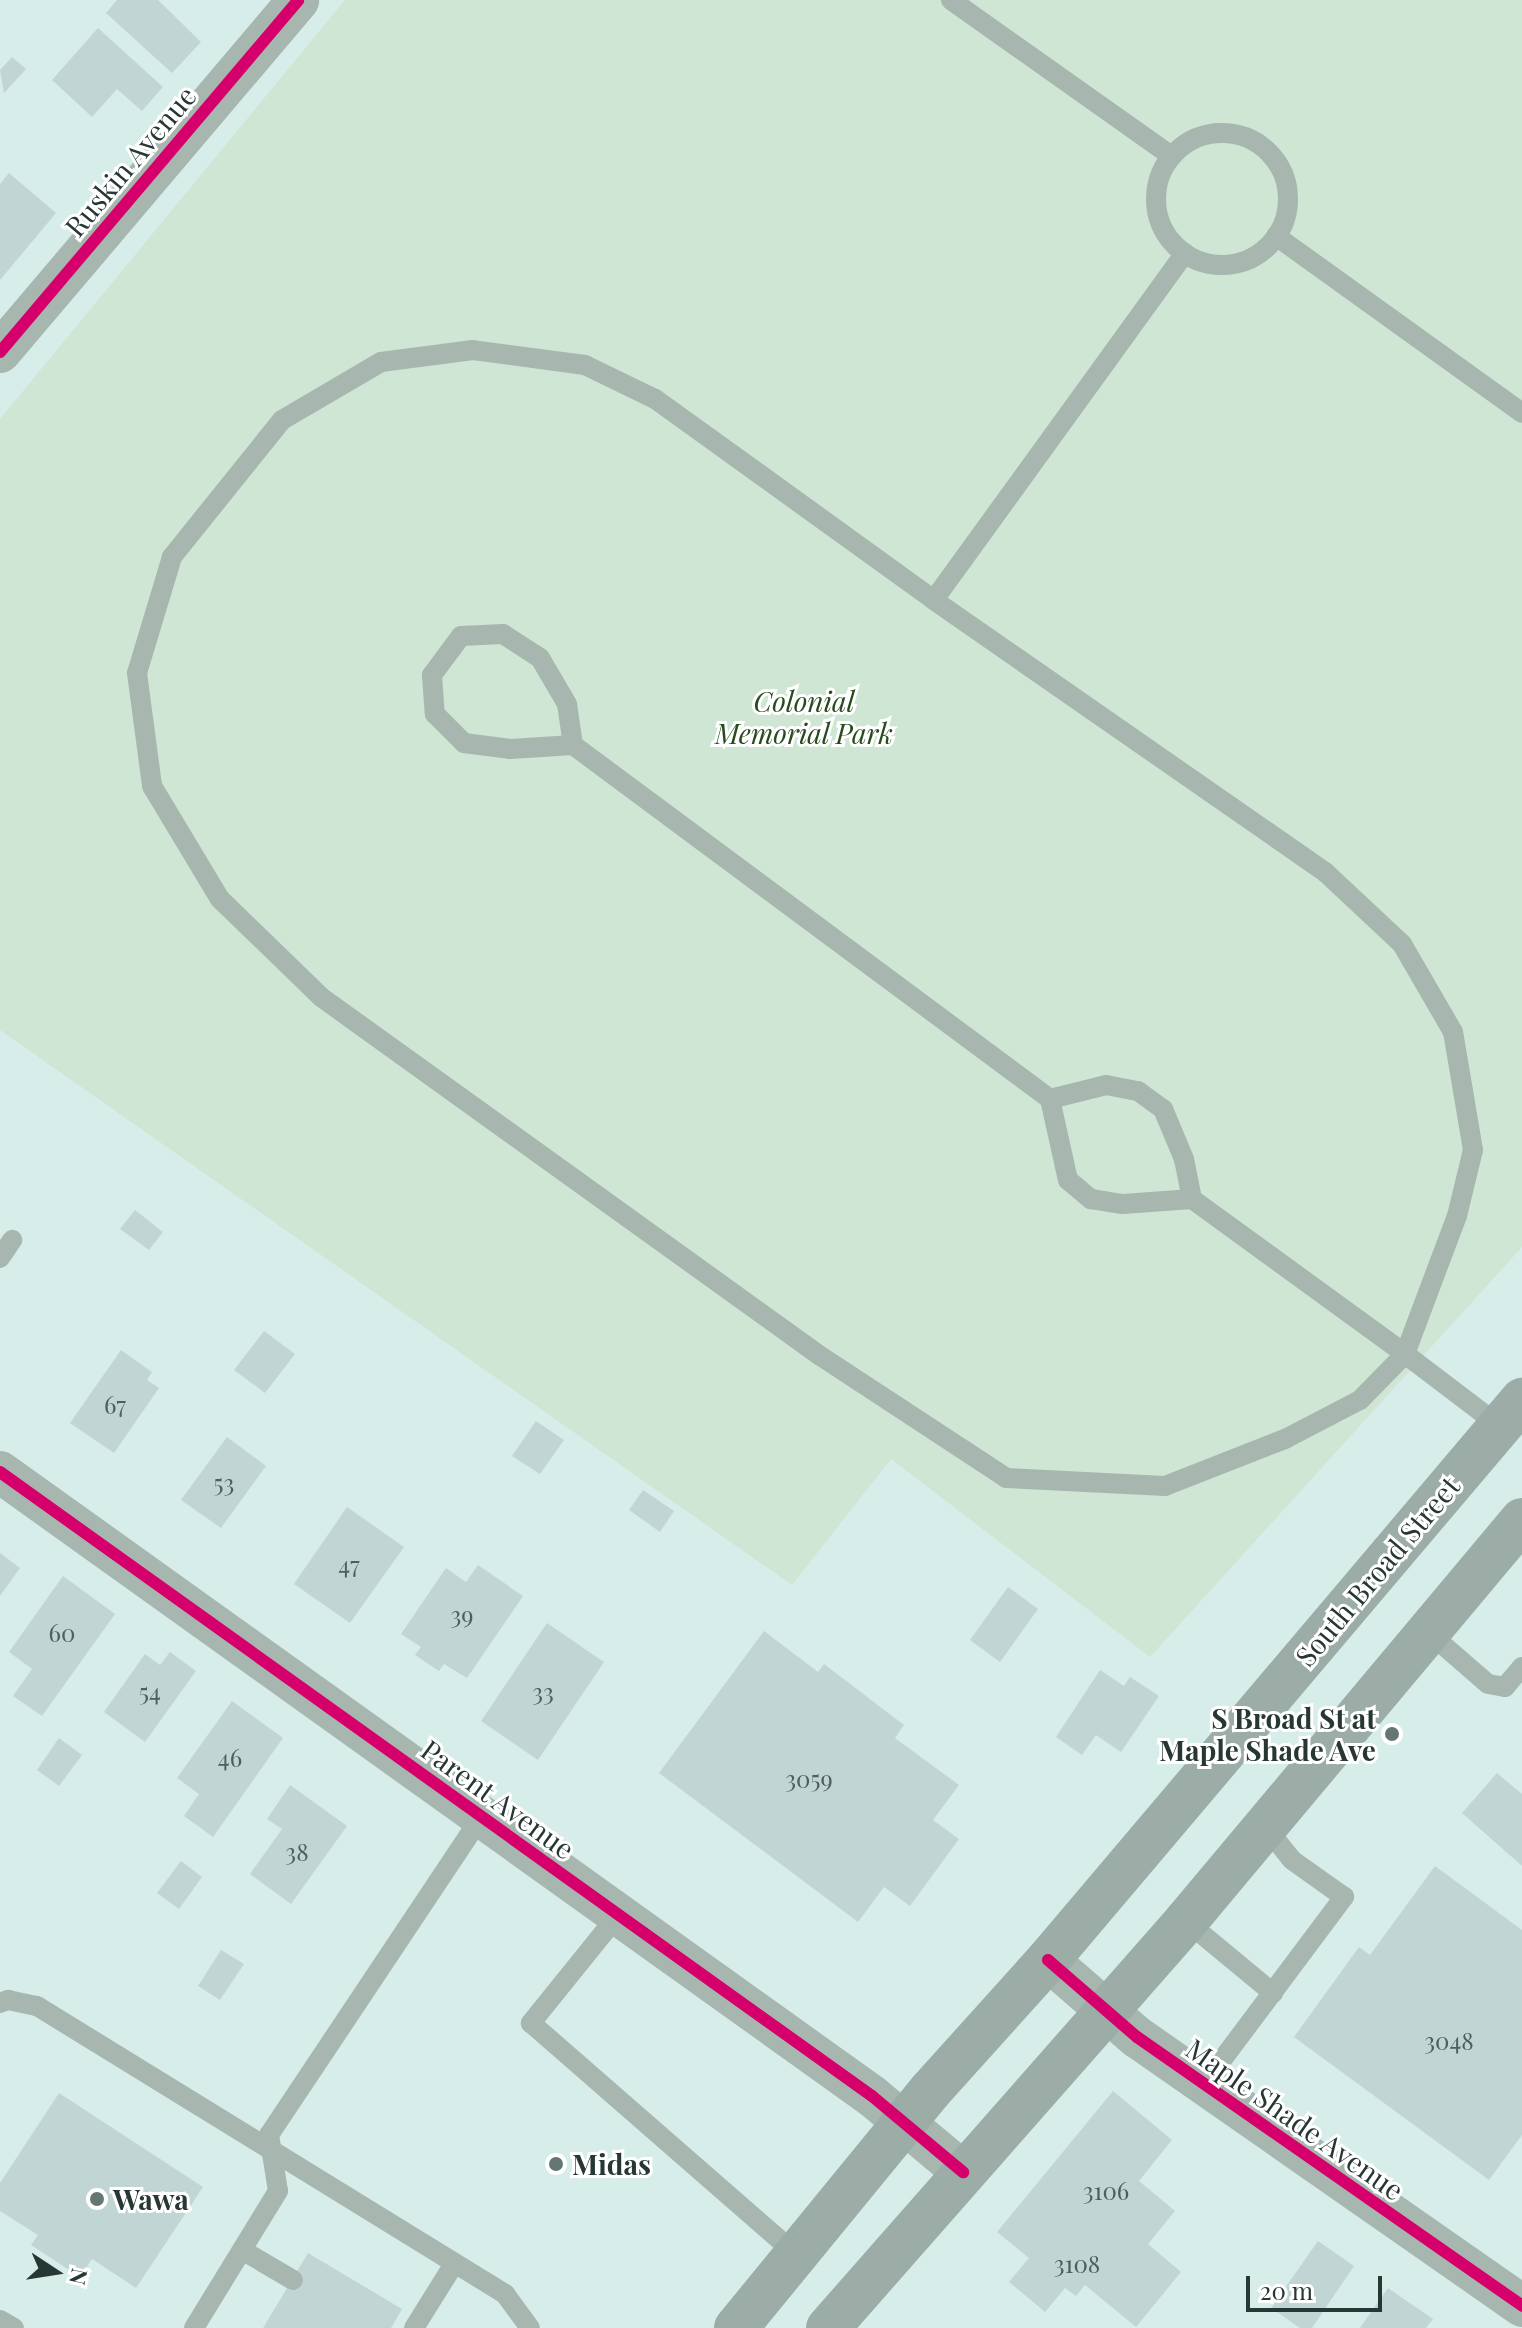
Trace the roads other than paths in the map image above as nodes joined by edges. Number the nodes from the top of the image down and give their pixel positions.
1 (298, 0) edge
2 (951, 0) edge
3 (1171, 156) junction
4 (1276, 236) junction
5 (1185, 253) junction
6 (0, 352) edge
7 (1522, 413) edge
8 (934, 600) junction
9 (573, 745) junction
10 (1050, 1099) junction
11 (1192, 1199) junction
12 (12, 1240) dead end
13 (0, 1258) edge
14 (1405, 1354) junction
15 (1511, 1413) edge
16 (0, 1472) edge
17 (1519, 1529) edge
18 (1428, 1632) junction
19 (1522, 1667) edge
20 (482, 1816) junction
21 (1265, 1826) junction
22 (618, 1915) junction
23 (1186, 1921) junction
24 (1048, 1960) junction
25 (1273, 1993) junction
26 (0, 2003) edge
27 (1109, 2010) junction
28 (1204, 2084) junction
29 (904, 2122) junction
30 (271, 2155) junction
31 (963, 2172) junction
32 (242, 2250) junction
33 (796, 2254) junction
34 (454, 2264) junction
35 (293, 2280) dead end
36 (1522, 2306) edge
37 (0, 2320) edge
38 (14, 2328) edge
39 (194, 2328) edge
40 (414, 2328) edge
41 (530, 2328) edge
42 (736, 2328) edge
43 (828, 2328) edge

1 - 6 street, Ruskin Avenue
2 - 3 lane
3 - 4 lane
3 - 5 lane
4 - 5 lane
4 - 7 lane
5 - 8 lane
8 - 14 lane
8 - 14 lane
9 - 9 lane
9 - 10 lane
10 - 11 lane
10 - 11 lane
11 - 14 lane
12 - 13 lane
14 - 15 lane
15 - 24 main road, South Broad Street
16 - 20 street, Parent Avenue
17 - 18 main road
18 - 19 lane
18 - 21 main road
20 - 22 street, Parent Avenue
20 - 30 lane
21 - 23 main road
21 - 25 lane
22 - 29 street, Parent Avenue
22 - 33 lane
23 - 25 lane
23 - 27 main road
24 - 27 street, Maple Shade Avenue
24 - 29 main road, South Broad Street
25 - 28 lane
26 - 30 lane
27 - 28 street, Maple Shade Avenue
27 - 31 main road
28 - 36 street, Maple Shade Avenue
29 - 31 street, Parent Avenue
29 - 33 main road, South Broad Street
30 - 32 lane
30 - 34 lane
31 - 43 main road
32 - 35 lane
32 - 39 lane
33 - 42 main road, South Broad Street
34 - 40 lane
34 - 41 lane
37 - 38 lane

